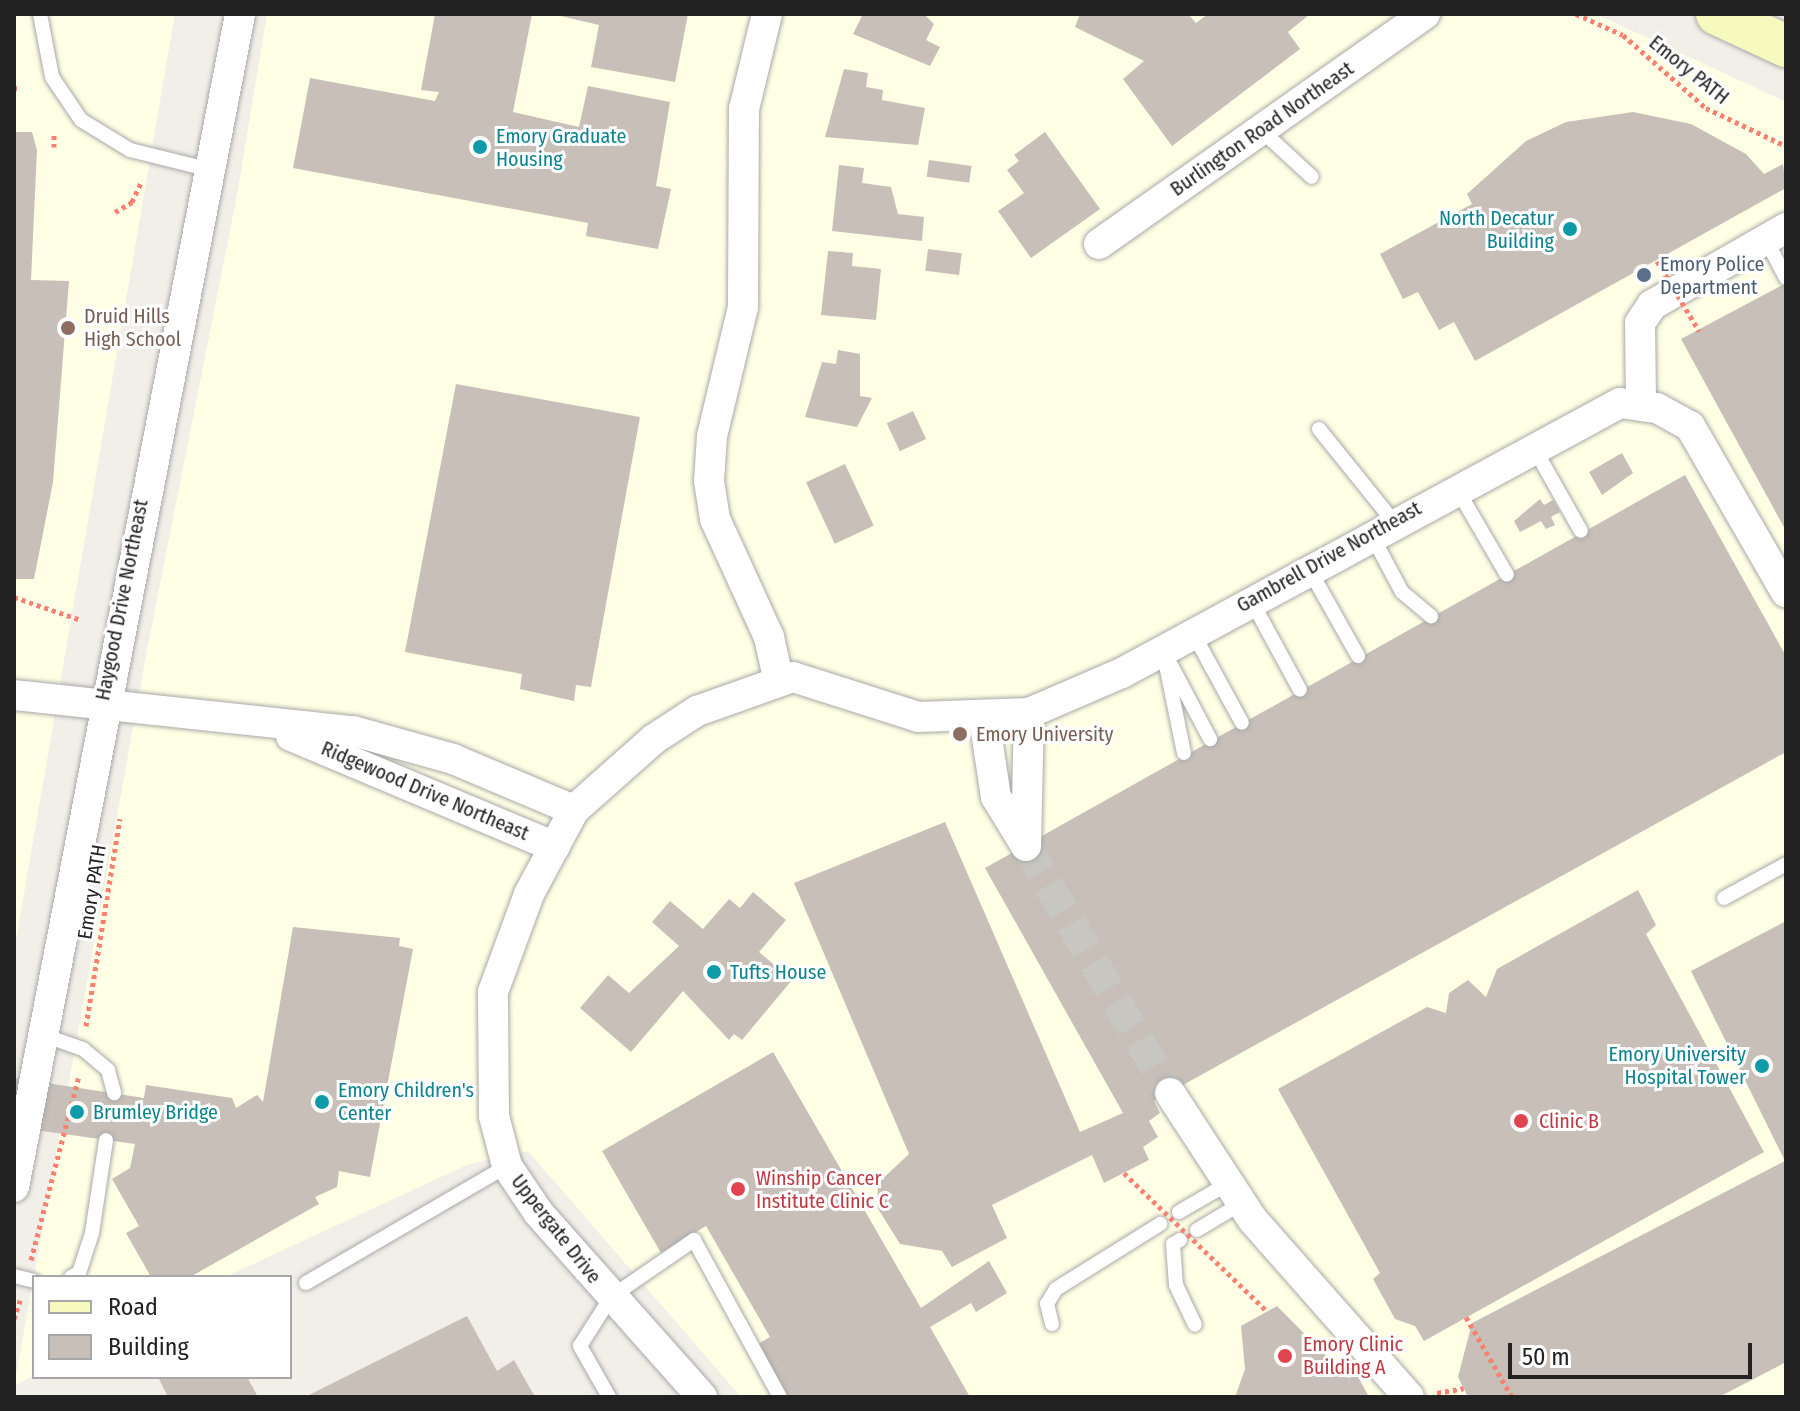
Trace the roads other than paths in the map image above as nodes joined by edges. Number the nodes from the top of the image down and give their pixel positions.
1 (40, 14) edge
2 (240, 14) edge
3 (767, 14) edge
4 (1425, 14) edge
5 (1717, 14) edge
6 (1786, 46) edge
7 (1261, 130) junction
8 (207, 169) junction
9 (1312, 177) dead end
10 (1776, 233) edge
11 (1099, 244) dead end
12 (1786, 278) edge
13 (1641, 403) junction
14 (1319, 429) dead end
15 (1533, 445) junction
16 (1456, 487) junction
17 (1382, 528) junction
18 (1581, 531) dead end
19 (1309, 568) junction
20 (1507, 575) dead end
21 (1786, 592) edge
22 (1251, 600) junction
23 (1431, 616) dead end
24 (1193, 633) junction
25 (1163, 649) junction
26 (1358, 656) dead end
27 (778, 678) junction
28 (1300, 690) dead end
29 (14, 695) edge
30 (103, 699) junction
31 (1029, 713) junction
32 (984, 718) junction
33 (256, 723) junction
34 (1242, 723) dead end
35 (1210, 739) dead end
36 (1184, 753) dead end
37 (574, 810) junction
38 (555, 847) junction
39 (1786, 864) edge
40 (1724, 898) dead end
41 (41, 1034) junction
42 (114, 1093) dead end
43 (1170, 1093) tunnel mouth
44 (106, 1140) dead end
45 (507, 1166) junction
46 (14, 1187) edge
47 (1235, 1193) junction
48 (1179, 1212) dead end
49 (1160, 1224) dead end
50 (1197, 1230) dead end
51 (1180, 1240) dead end
52 (75, 1275) edge
53 (306, 1283) dead end
54 (611, 1297) junction
55 (1052, 1324) dead end
56 (1195, 1325) dead end
57 (609, 1397) edge
58 (702, 1397) edge
59 (780, 1397) edge
60 (1409, 1397) edge

1 - 8 lane
2 - 8 street, Haygood Drive Northeast
3 - 27 street
4 - 7 street, Burlington Road Northeast
5 - 6 main road
7 - 9 lane
7 - 11 street, Burlington Road Northeast
8 - 30 street, Haygood Drive Northeast
10 - 12 lane
10 - 13 street
13 - 15 street, Gambrell Drive Northeast
13 - 21 street
14 - 17 lane
15 - 16 street, Gambrell Drive Northeast
15 - 18 lane
16 - 17 street, Gambrell Drive Northeast
16 - 20 lane
17 - 19 street, Gambrell Drive Northeast
17 - 23 lane
19 - 22 street, Gambrell Drive Northeast
19 - 26 lane
22 - 24 street, Gambrell Drive Northeast
22 - 28 lane
24 - 25 street, Gambrell Drive Northeast
24 - 34 lane
25 - 31 street, Gambrell Drive Northeast
25 - 35 lane
25 - 36 lane
27 - 32 street, Gambrell Drive Northeast
27 - 37 street, Ridgewood Drive Northeast
29 - 30 street, Ridgewood Drive Northeast
30 - 33 street, Ridgewood Drive Northeast
30 - 41 street, Haygood Drive Northeast
31 - 32 street, Gambrell Drive Northeast
31 - 32 street
33 - 37 street, Ridgewood Drive Northeast
33 - 38 street, Ridgewood Drive Northeast
37 - 38 street, Ridgewood Drive Northeast
38 - 45 street, Uppergate Drive
39 - 40 lane
41 - 42 lane
41 - 46 street, Haygood Drive Northeast
43 - 47 street
44 - 52 lane
45 - 53 lane
45 - 54 street, Uppergate Drive
47 - 48 lane
47 - 50 lane
47 - 60 street
49 - 55 lane
51 - 56 lane
54 - 57 lane
54 - 58 street, Uppergate Drive
54 - 59 lane

